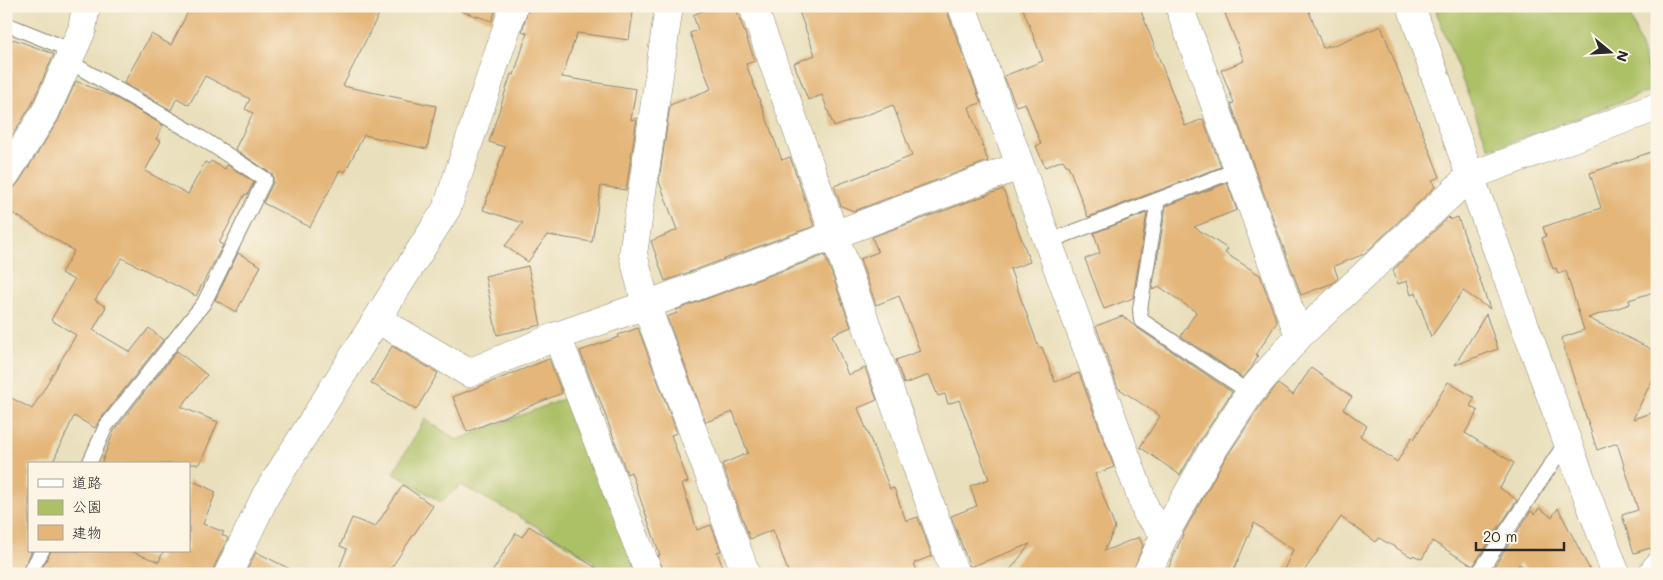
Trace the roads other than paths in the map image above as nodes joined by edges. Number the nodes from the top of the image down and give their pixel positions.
1 (86, 6) edge
2 (514, 6) edge
3 (669, 6) edge
4 (753, 6) edge
5 (962, 6) edge
6 (1179, 6) edge
7 (1411, 6) edge
8 (6, 24) edge
9 (70, 56) junction
10 (1657, 107) edge
11 (1019, 166) junction
12 (1239, 170) junction
13 (6, 174) edge
14 (1470, 176) junction
15 (1158, 200) junction
16 (834, 236) junction
17 (1047, 242) junction
18 (646, 305) junction
19 (376, 319) junction
20 (557, 336) junction
21 (1299, 336) junction
22 (1250, 394) junction
23 (1567, 442) junction
24 (90, 462) edge
25 (1165, 534) junction
26 (41, 552) edge
27 (1657, 567) edge
28 (29, 574) edge
29 (228, 574) edge
30 (649, 574) edge
31 (746, 574) edge
32 (955, 574) edge
33 (1147, 574) edge
34 (1478, 574) edge
35 (1616, 574) edge
36 (1652, 574) edge

1 - 9 street
2 - 19 street
3 - 18 street
4 - 16 street
5 - 11 street
6 - 12 street
7 - 14 street
8 - 9 lane
9 - 13 street
9 - 24 lane
10 - 14 street
11 - 16 street
11 - 17 street
12 - 15 lane
12 - 21 street
14 - 21 street
14 - 23 street
15 - 17 lane
15 - 22 lane
16 - 18 street
16 - 32 street
17 - 25 street
18 - 20 street
18 - 31 street
19 - 20 street
19 - 29 street
20 - 30 street
21 - 22 street
22 - 25 street
23 - 34 lane
23 - 35 street
25 - 33 street
26 - 28 lane
27 - 36 street

